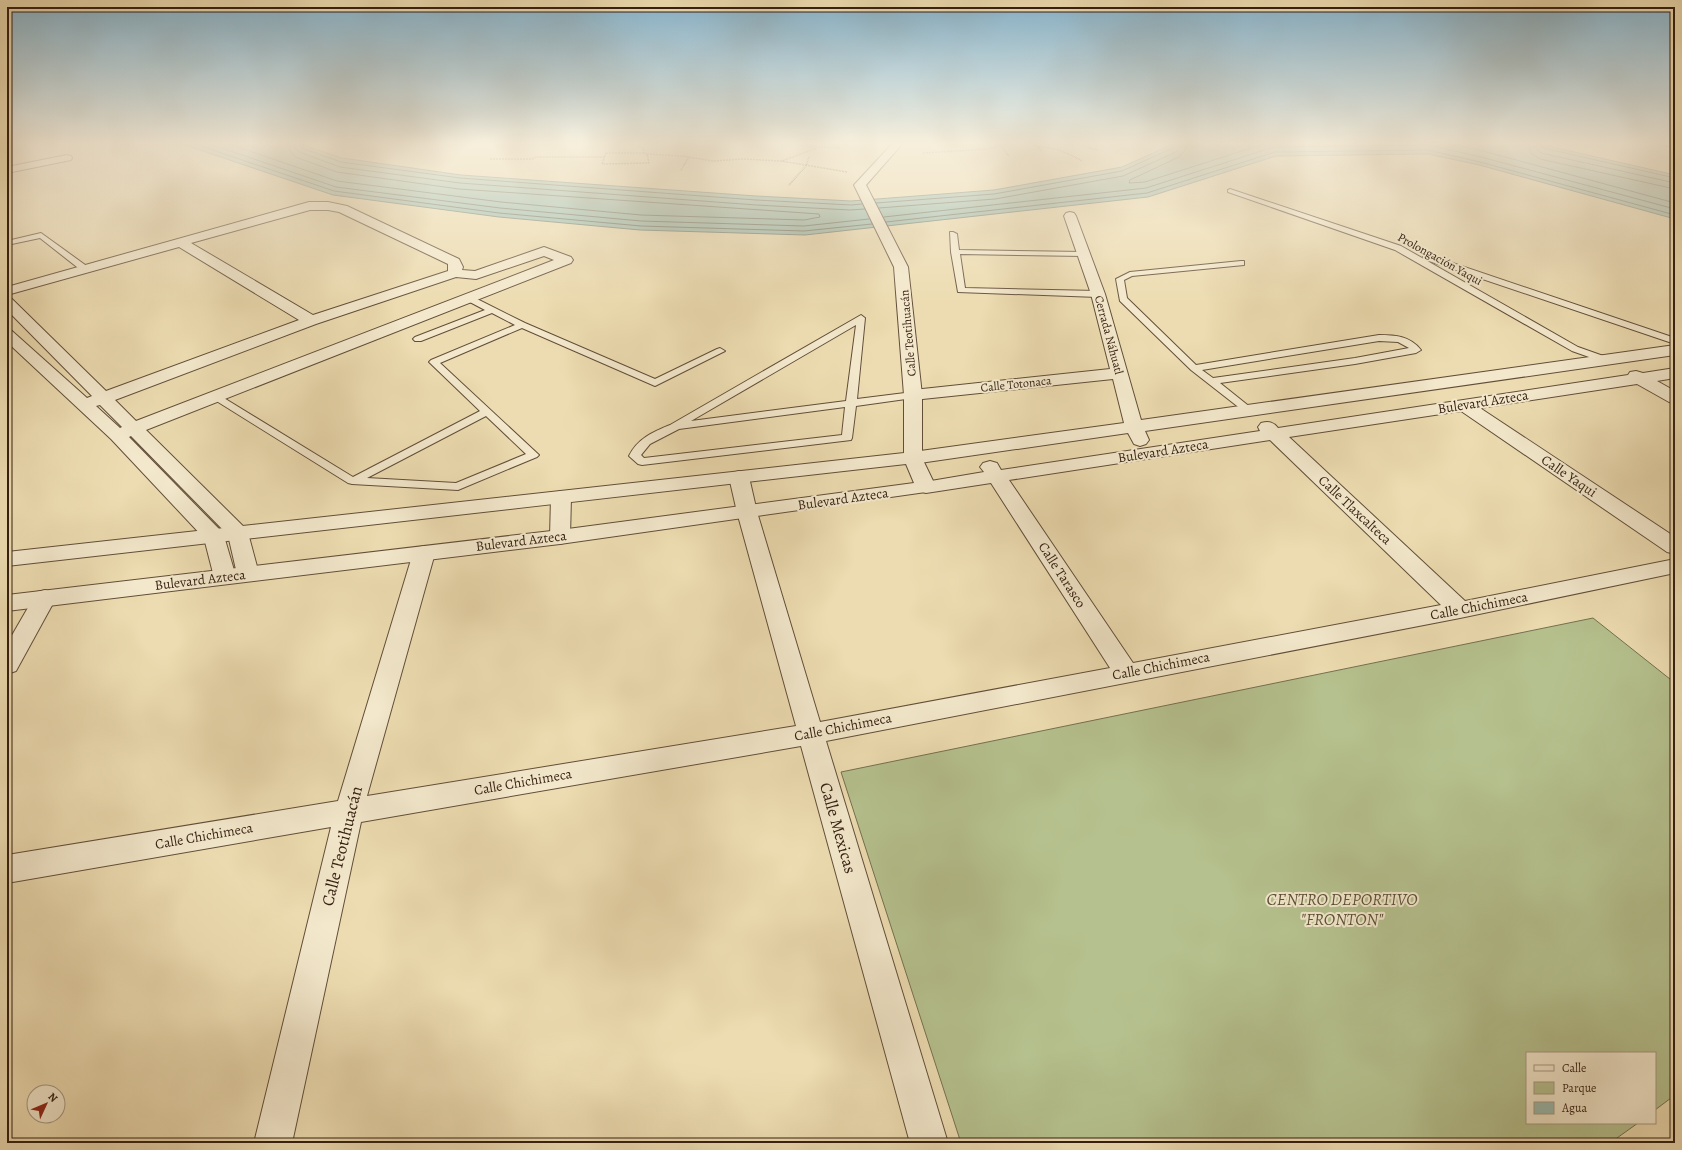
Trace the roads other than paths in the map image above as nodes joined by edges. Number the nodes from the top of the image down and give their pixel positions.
1 (866, 197) edge
2 (1247, 197) edge
3 (1070, 216) dead end
4 (953, 234) dead end
5 (180, 242) junction
6 (7, 243) edge
7 (1398, 248) junction
8 (955, 252) junction
9 (1084, 254) junction
10 (1241, 263) dead end
11 (85, 269) junction
12 (455, 273) junction
13 (476, 275) junction
14 (499, 286) junction
15 (7, 292) edge
16 (1098, 294) junction
17 (469, 298) junction
18 (7, 302) edge
19 (492, 310) junction
20 (311, 321) junction
21 (522, 325) junction
22 (7, 334) edge
23 (418, 340) dead end
24 (1675, 341) edge
25 (1340, 343) junction
26 (1675, 350) edge
27 (720, 351) dead end
28 (1633, 356) junction
29 (1355, 360) junction
30 (1606, 360) junction
31 (1194, 368) junction
32 (1119, 373) junction
33 (1672, 376) edge
34 (1640, 378) junction
35 (1463, 380) junction
36 (1211, 381) junction
37 (1394, 390) junction
38 (914, 395) junction
39 (215, 397) junction
40 (104, 398) junction
41 (1675, 398) edge
42 (1492, 401) junction
43 (852, 403) junction
44 (84, 405) junction
45 (1464, 405) junction
46 (1250, 411) junction
47 (486, 412) junction
48 (1422, 412) junction
49 (674, 427) junction
50 (1134, 427) junction
51 (134, 429) junction
52 (1274, 434) junction
53 (117, 435) junction
54 (977, 450) junction
55 (1146, 454) junction
56 (913, 458) junction
57 (997, 476) junction
58 (739, 477) junction
59 (352, 481) junction
60 (926, 487) junction
61 (561, 497) junction
62 (747, 512) junction
63 (238, 533) junction
64 (214, 536) junction
65 (560, 536) junction
66 (1675, 547) edge
67 (424, 553) junction
68 (7, 559) edge
69 (1675, 566) edge
70 (248, 574) junction
71 (225, 576) junction
72 (45, 598) junction
73 (7, 603) edge
74 (1460, 610) junction
75 (7, 665) edge
76 (1126, 673) junction
77 (811, 734) junction
78 (349, 812) junction
79 (7, 869) edge
80 (273, 1143) edge
81 (929, 1143) edge

1 - 38 street, Calle Teotihuacán
2 - 7 lane, Prolongación Yaqui
3 - 9 street, Cerrada Náhuatl
4 - 8 lane
5 - 11 street
5 - 12 street
5 - 20 street
6 - 11 lane
7 - 24 lane
7 - 30 lane, Prolongación Yaqui
8 - 9 lane
8 - 16 lane
9 - 16 street, Cerrada Náhuatl
10 - 31 lane
11 - 15 street
12 - 13 street
12 - 20 street
13 - 14 street
13 - 14 street
14 - 17 street
16 - 32 street, Cerrada Náhuatl
17 - 19 lane
17 - 39 street
18 - 40 street
19 - 21 lane
19 - 23 lane
20 - 40 street
21 - 27 lane
21 - 47 lane
22 - 44 street
25 - 29 lane
25 - 29 lane
25 - 31 lane
26 - 28 street, Bulevard Azteca
28 - 30 street, Bulevard Azteca
28 - 33 street
29 - 36 lane
30 - 34 street
30 - 35 street, Bulevard Azteca
31 - 36 lane
32 - 38 street, Calle Totonaca
32 - 50 street, Cerrada Náhuatl
33 - 34 street, Bulevard Azteca
34 - 41 street
34 - 42 street, Bulevard Azteca
35 - 37 street, Bulevard Azteca
35 - 42 street
36 - 46 lane
37 - 46 street, Bulevard Azteca
37 - 48 street
38 - 43 lane
38 - 56 street, Calle Teotihuacán
39 - 51 street
39 - 59 lane
40 - 44 street
40 - 51 street
42 - 45 street, Bulevard Azteca
43 - 49 lane
43 - 49 lane
43 - 49 lane
44 - 53 street
45 - 48 street, Bulevard Azteca
45 - 66 street, Calle Yaqui
46 - 50 street, Bulevard Azteca
46 - 52 street, Calle Tlaxcalteca
47 - 59 lane
47 - 59 lane
48 - 52 street, Bulevard Azteca
50 - 54 street, Bulevard Azteca
50 - 55 street, Cerrada Náhuatl
51 - 53 street
51 - 63 street
52 - 55 street, Bulevard Azteca
52 - 74 street, Calle Tlaxcalteca
53 - 64 street
54 - 56 street, Bulevard Azteca
54 - 57 street, Calle Tarasco
55 - 57 street, Bulevard Azteca
56 - 58 street, Bulevard Azteca
56 - 60 street, Calle Teotihuacán
57 - 60 street, Bulevard Azteca
57 - 76 street, Calle Tarasco
58 - 61 street, Bulevard Azteca
58 - 62 street, Calle Mexicas
60 - 62 street, Bulevard Azteca
61 - 63 street, Bulevard Azteca
61 - 65 street
62 - 65 street, Bulevard Azteca
62 - 77 street, Calle Mexicas
63 - 64 street, Bulevard Azteca
63 - 70 street
64 - 68 street, Bulevard Azteca
64 - 71 street
65 - 67 street, Bulevard Azteca
67 - 70 street, Bulevard Azteca
67 - 78 street, Calle Teotihuacán
69 - 74 street, Calle Chichimeca
70 - 71 street, Bulevard Azteca
71 - 72 street, Bulevard Azteca
72 - 73 street, Bulevard Azteca
72 - 75 street
74 - 76 street, Calle Chichimeca
76 - 77 street, Calle Chichimeca
77 - 78 street, Calle Chichimeca
77 - 81 street, Calle Mexicas
78 - 79 street, Calle Chichimeca
78 - 80 street, Calle Teotihuacán

